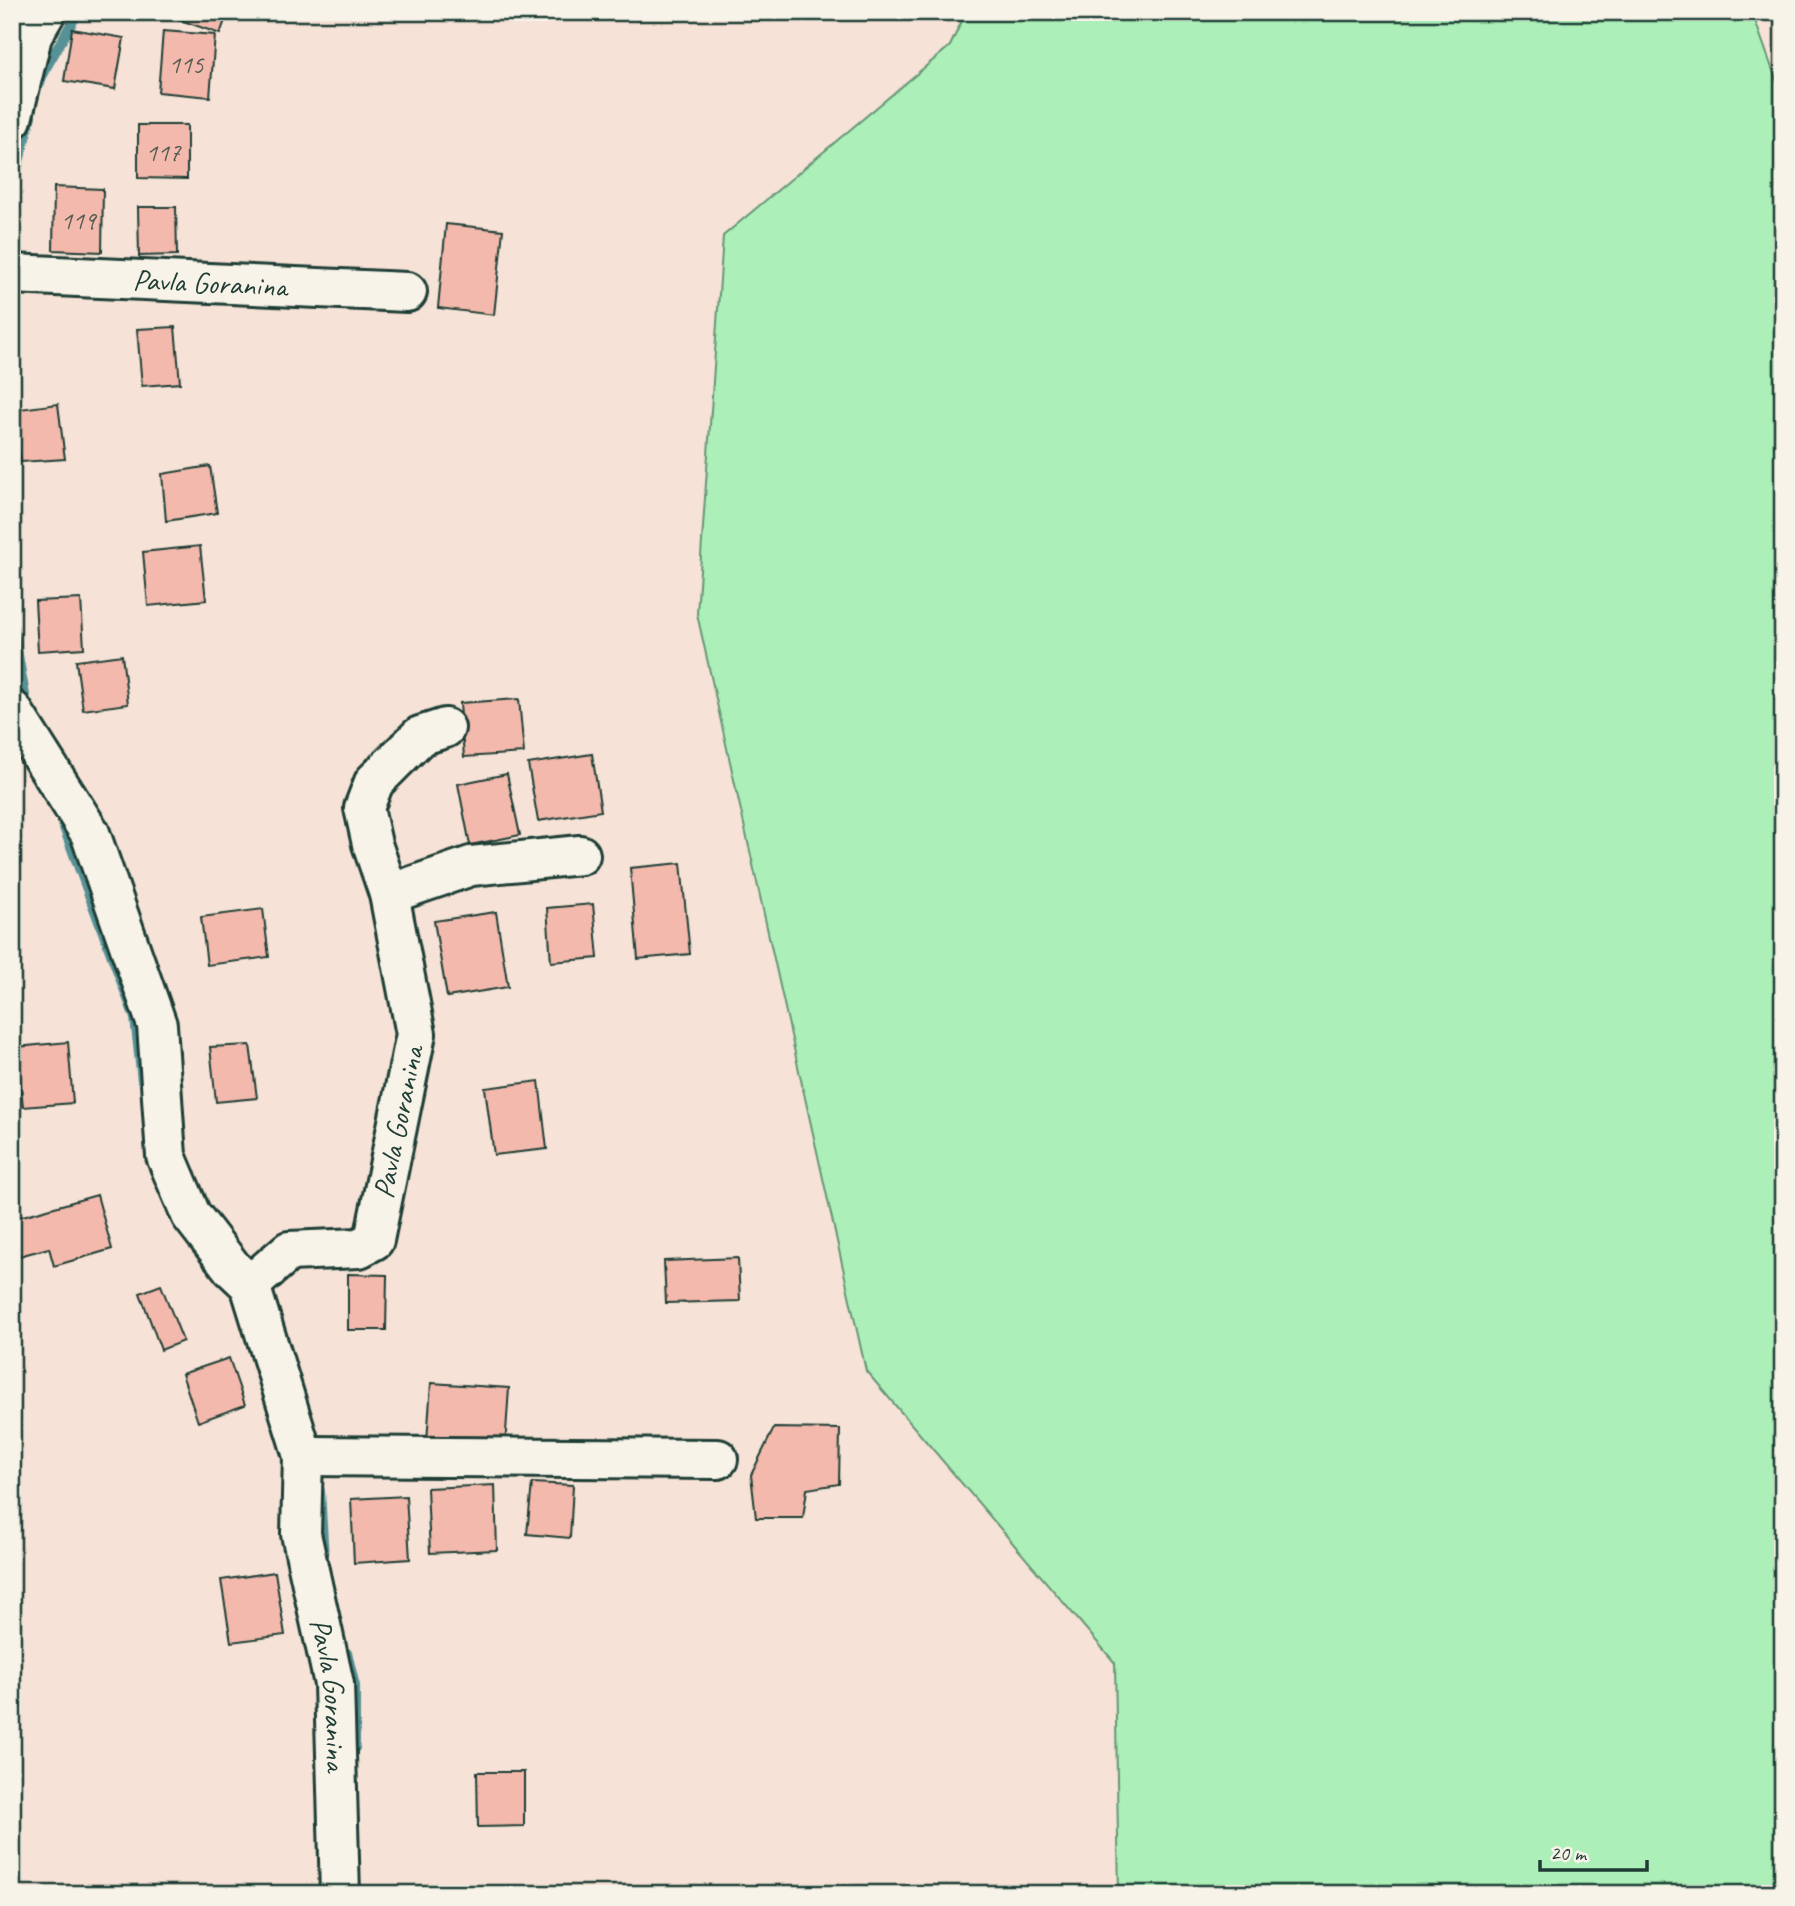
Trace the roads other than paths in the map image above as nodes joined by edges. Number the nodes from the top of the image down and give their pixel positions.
1 (46, 12) edge
2 (12, 119) edge
3 (12, 274) edge
4 (407, 292) dead end
5 (12, 710) edge
6 (445, 728) dead end
7 (580, 855) dead end
8 (389, 894) junction
9 (250, 1285) junction
10 (303, 1456) junction
11 (718, 1459) dead end
12 (340, 1894) edge

1 - 2 street
3 - 4 street, Pavla Goranina
5 - 9 street, Pavla Goranina
6 - 8 street
7 - 8 street
8 - 9 street, Pavla Goranina
9 - 10 street, Pavla Goranina
10 - 11 street
10 - 12 street, Pavla Goranina

